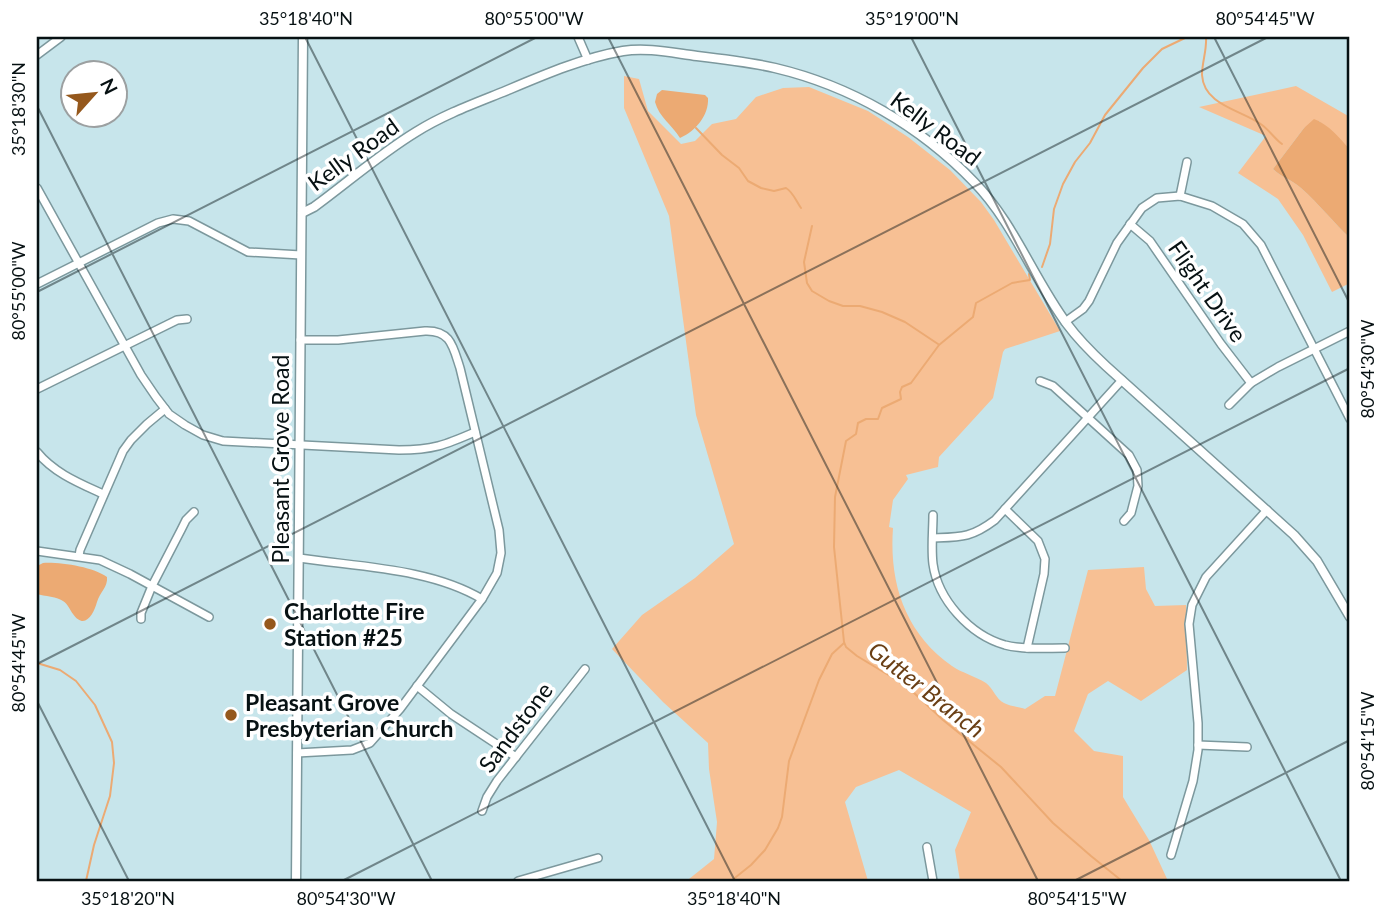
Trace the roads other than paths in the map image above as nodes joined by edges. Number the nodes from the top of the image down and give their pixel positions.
1 (61, 37) edge
2 (303, 37) edge
3 (578, 37) edge
4 (37, 55) edge
5 (588, 60) junction
6 (1187, 162) dead end
7 (37, 188) edge
8 (1180, 196) junction
9 (302, 213) junction
10 (1130, 225) junction
11 (301, 255) junction
12 (79, 263) junction
13 (37, 284) edge
14 (187, 319) dead end
15 (1065, 322) junction
16 (1350, 331) edge
17 (300, 340) junction
18 (125, 345) junction
19 (1314, 349) junction
20 (1122, 380) junction
21 (1040, 381) dead end
22 (1251, 383) junction
23 (37, 389) edge
24 (1229, 405) dead end
25 (164, 409) junction
26 (1088, 418) junction
27 (1350, 419) edge
28 (475, 432) junction
29 (299, 445) junction
30 (37, 452) edge
31 (103, 494) junction
32 (1005, 509) junction
33 (1267, 510) junction
34 (194, 512) dead end
35 (933, 514) dead end
36 (1124, 521) dead end
37 (933, 538) junction
38 (37, 551) edge
39 (79, 556) junction
40 (299, 558) junction
41 (152, 586) junction
42 (482, 599) junction
43 (209, 617) dead end
44 (1350, 617) edge
45 (141, 619) dead end
46 (1027, 648) junction
47 (1065, 648) dead end
48 (585, 669) dead end
49 (417, 686) junction
50 (1198, 745) junction
51 (1247, 747) dead end
52 (297, 753) junction
53 (516, 757) junction
54 (482, 811) dead end
55 (927, 847) dead end
56 (1171, 855) dead end
57 (598, 858) dead end
58 (296, 881) edge
59 (518, 881) edge
60 (933, 881) edge

1 - 4 street
2 - 9 street, Pleasant Grove Road
3 - 5 street
5 - 9 street, Kelly Road
5 - 15 street, Kelly Road
6 - 8 street
7 - 12 street
8 - 10 street
8 - 19 street
9 - 11 street, Pleasant Grove Road
10 - 15 street
10 - 22 street, Flight Drive
11 - 12 street
11 - 17 street, Pleasant Grove Road
12 - 13 street
12 - 18 street
14 - 18 street
15 - 20 street, Kelly Road
16 - 19 street
17 - 28 street
17 - 29 street, Pleasant Grove Road
18 - 23 street
18 - 25 street
19 - 22 street
19 - 27 street
20 - 26 street
20 - 33 street, Kelly Road
21 - 26 street
22 - 24 street
25 - 29 street
25 - 31 street
26 - 32 street
26 - 36 street
28 - 29 street
28 - 42 street
29 - 40 street, Pleasant Grove Road
30 - 31 street
31 - 39 street
32 - 37 street
32 - 46 street
33 - 44 street, Kelly Road
33 - 50 street
34 - 41 street
35 - 37 street
37 - 46 street
38 - 39 street
39 - 41 street
40 - 42 street
40 - 52 street, Pleasant Grove Road
41 - 43 street
41 - 45 street
42 - 49 street
46 - 47 street
48 - 53 street, Sandstone
49 - 52 street
49 - 53 street
50 - 51 street
50 - 56 street
52 - 58 street, Pleasant Grove Road
53 - 54 street, Sandstone
55 - 60 street
57 - 59 street

